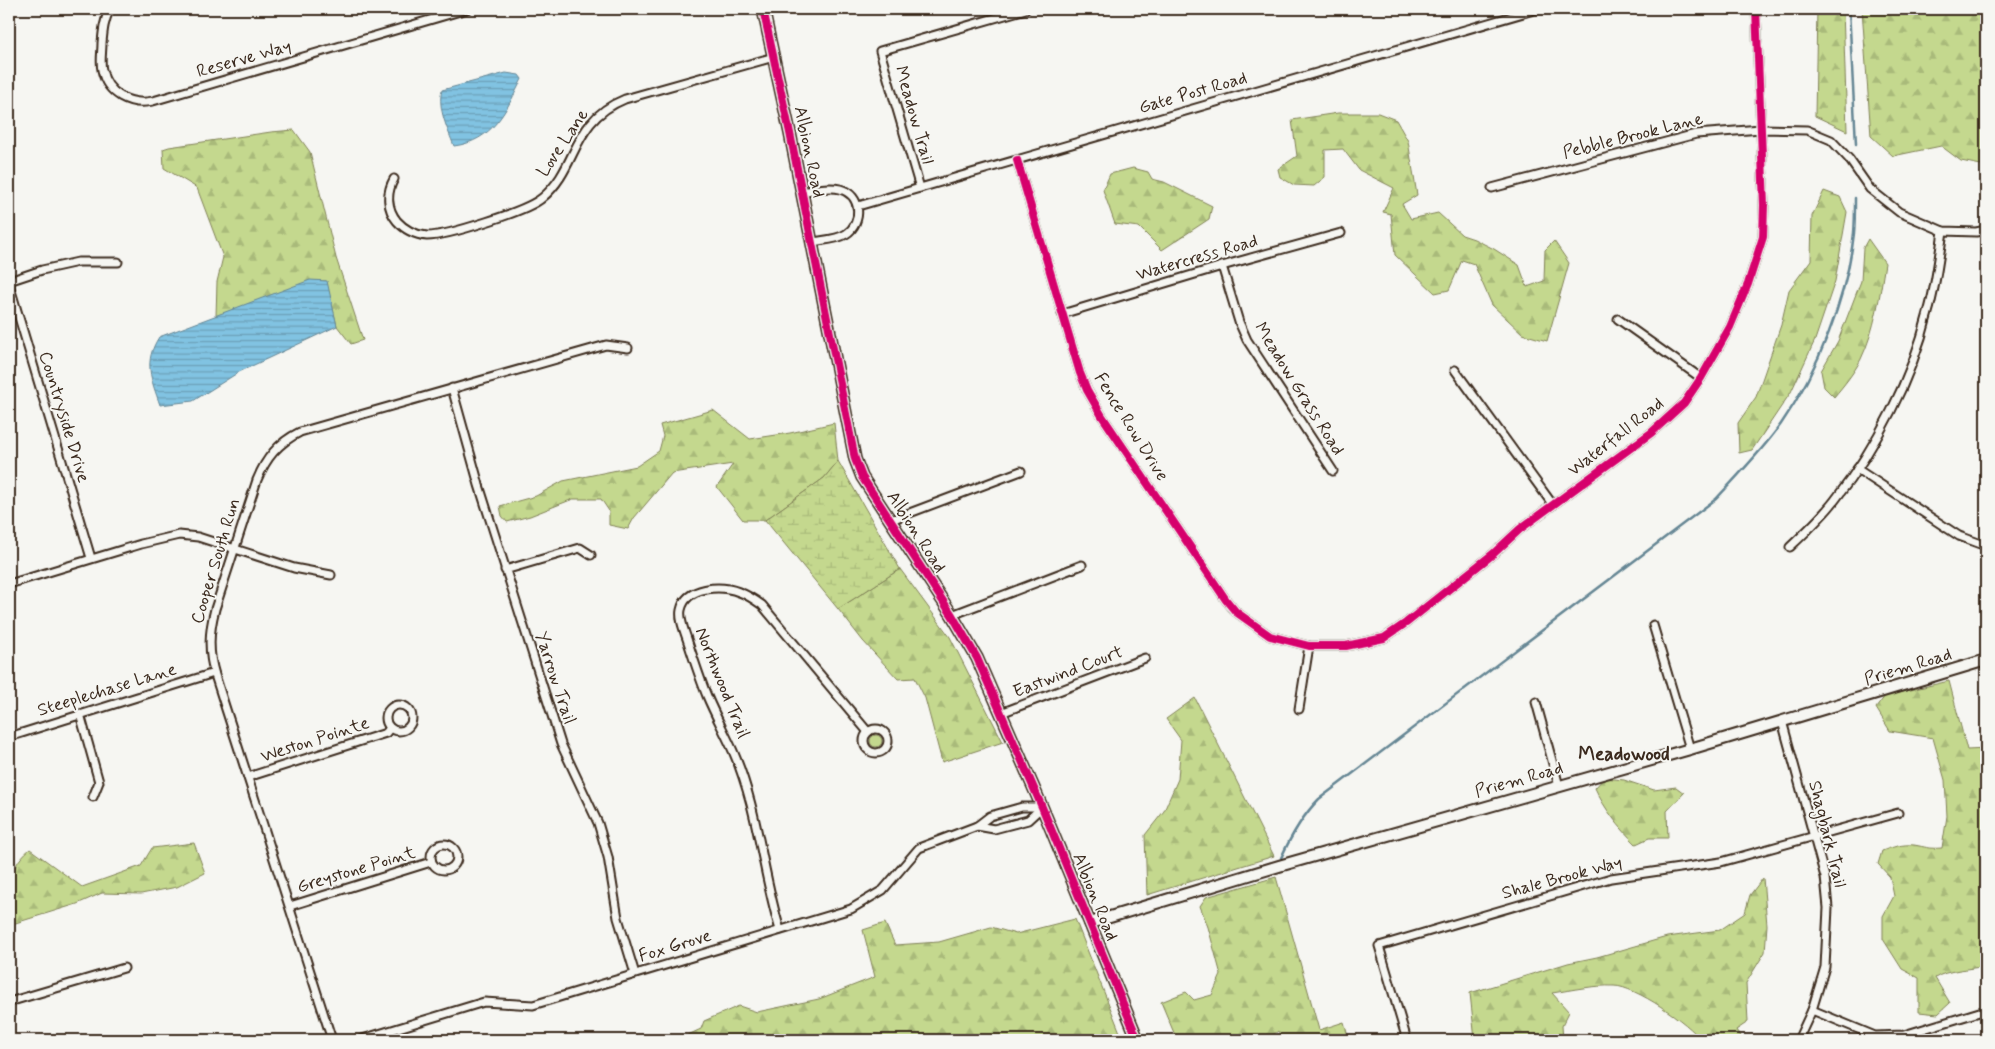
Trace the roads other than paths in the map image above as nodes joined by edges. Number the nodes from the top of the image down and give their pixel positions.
1 (110, 9) edge
2 (467, 9) edge
3 (763, 9) edge
4 (1026, 9) edge
5 (1537, 9) edge
6 (1756, 9) edge
7 (774, 57) junction
8 (1761, 129) junction
9 (1018, 160) junction
10 (394, 179) dead end
11 (920, 188) junction
12 (1492, 188) dead end
13 (802, 192) junction
14 (858, 206) junction
15 (1986, 230) edge
16 (1943, 231) junction
17 (1341, 233) dead end
18 (812, 242) junction
19 (118, 262) dead end
20 (1222, 266) junction
21 (9, 282) edge
22 (1062, 314) junction
23 (1618, 320) dead end
24 (628, 348) dead end
25 (1455, 370) dead end
26 (1702, 378) junction
27 (452, 388) junction
28 (1857, 469) junction
29 (1021, 471) dead end
30 (1333, 471) dead end
31 (1553, 505) junction
32 (891, 520) junction
33 (1986, 546) edge
34 (1790, 547) dead end
35 (233, 549) junction
36 (591, 555) dead end
37 (91, 558) junction
38 (1082, 565) dead end
39 (505, 570) junction
40 (331, 575) dead end
41 (9, 584) edge
42 (952, 615) junction
43 (1653, 625) dead end
44 (1309, 646) junction
45 (1145, 658) dead end
46 (1986, 660) edge
47 (214, 672) junction
48 (1536, 702) dead end
49 (1300, 709) dead end
50 (1001, 713) junction
51 (80, 714) junction
52 (1782, 721) junction
53 (390, 728) dead end
54 (868, 732) dead end
55 (9, 737) edge
56 (1690, 749) junction
57 (248, 777) junction
58 (1559, 786) junction
59 (93, 797) dead end
60 (1042, 807) junction
61 (1898, 813) dead end
62 (977, 826) junction
63 (1814, 836) junction
64 (431, 862) dead end
65 (290, 906) junction
66 (1090, 923) junction
67 (780, 930) junction
68 (124, 968) dead end
69 (635, 974) junction
70 (9, 1002) edge
71 (1812, 1010) junction
72 (1986, 1010) edge
73 (332, 1040) edge
74 (359, 1040) edge
75 (1138, 1040) edge
76 (1407, 1040) edge
77 (1798, 1040) edge

1 - 2 street, Reserve Way
3 - 7 street, Albion Road
4 - 11 street, Meadow Trail
5 - 9 street, Gate Post Road
6 - 8 street, Waterfall Road
7 - 10 street, Love Lane
7 - 13 street, Albion Road
8 - 12 street, Pebble Brook Lane
8 - 16 street, Pebble Brook Lane
8 - 26 street, Waterfall Road
9 - 11 street, Gate Post Road
9 - 22 street, Fence Row Drive
11 - 14 street, Gate Post Road
13 - 14 street
13 - 18 street, Albion Road
14 - 18 street
15 - 16 street, Pebble Brook Lane
16 - 28 street
17 - 20 street, Watercress Road
18 - 32 street, Albion Road
19 - 21 street
20 - 22 street, Watercress Road
20 - 30 street, Meadow Grass Road
21 - 37 street, Countryside Drive
22 - 44 street, Fence Row Drive
23 - 26 street
24 - 27 street, Cooper South Run
25 - 31 street
26 - 31 street, Waterfall Road
27 - 35 street, Cooper South Run
27 - 39 street, Yarrow Trail
28 - 33 street
28 - 34 street
29 - 32 street
31 - 44 street, Waterfall Road
32 - 42 street, Albion Road
35 - 37 street
35 - 40 street
35 - 47 street, Cooper South Run
36 - 39 street
37 - 41 street
38 - 42 street
39 - 69 street, Yarrow Trail
42 - 50 street, Albion Road
43 - 56 street
44 - 49 street
45 - 50 street, Eastwind Court
46 - 52 street, Priem Road
47 - 51 street, Steeplechase Lane
47 - 57 street, Cooper South Run
48 - 58 street
50 - 60 street, Albion Road
51 - 55 street, Steeplechase Lane
51 - 59 street
52 - 56 street, Priem Road
52 - 63 street, Shagbark Trail
53 - 57 street, Weston Pointe
54 - 67 street, Northwood Trail
56 - 58 street, Priem Road
57 - 65 street, Cooper South Run
58 - 66 street, Priem Road
60 - 62 street, Fox Grove
60 - 62 street, Fox Grove
60 - 66 street, Albion Road
61 - 63 street, Shale Brook Way
62 - 67 street, Fox Grove
63 - 71 street, Shagbark Trail
63 - 76 street, Shale Brook Way
64 - 65 street, Greystone Point
65 - 73 street, Cooper South Run
66 - 75 street, Albion Road
67 - 69 street, Fox Grove
68 - 70 street
69 - 74 street, Fox Grove
71 - 72 street
71 - 77 street, Shagbark Trail

